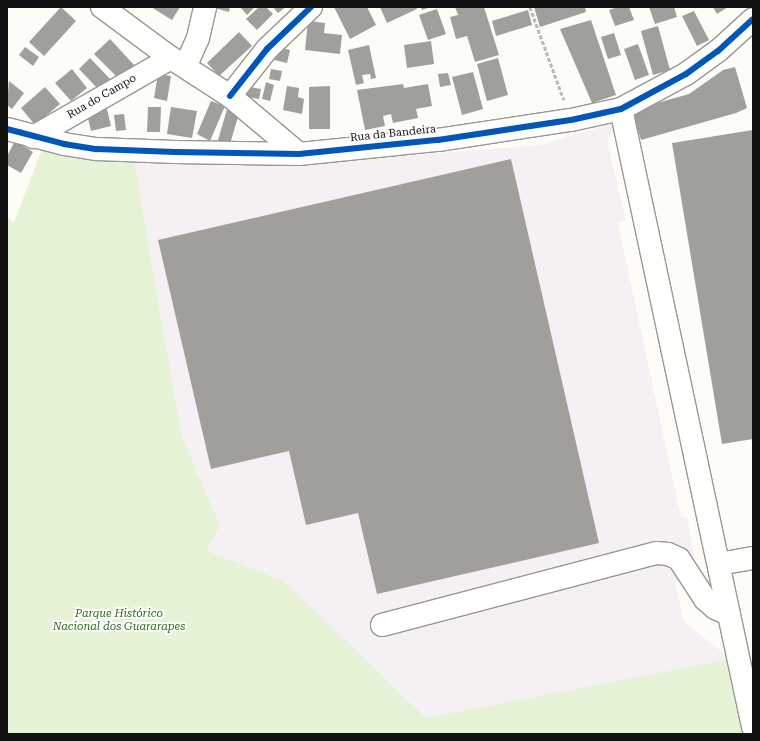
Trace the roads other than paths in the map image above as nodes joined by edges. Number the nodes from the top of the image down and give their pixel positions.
1 (102, 7) edge
2 (205, 7) edge
3 (312, 7) edge
4 (753, 19) edge
5 (178, 62) junction
6 (230, 96) junction
7 (621, 109) junction
8 (7, 129) edge
9 (32, 137) junction
10 (299, 154) junction
11 (753, 558) edge
12 (719, 564) junction
13 (730, 614) junction
14 (382, 625) dead end
15 (753, 727) edge

1 - 5 street
2 - 5 street
3 - 6 street
4 - 7 street, Rua da Bandeira
5 - 6 street
5 - 9 street, Rua do Campo
6 - 10 street
7 - 10 street, Rua da Bandeira
7 - 12 street
8 - 9 street, Rua da Bandeira
9 - 10 street, Rua da Bandeira
11 - 12 street
12 - 13 street
13 - 14 street
13 - 15 street

